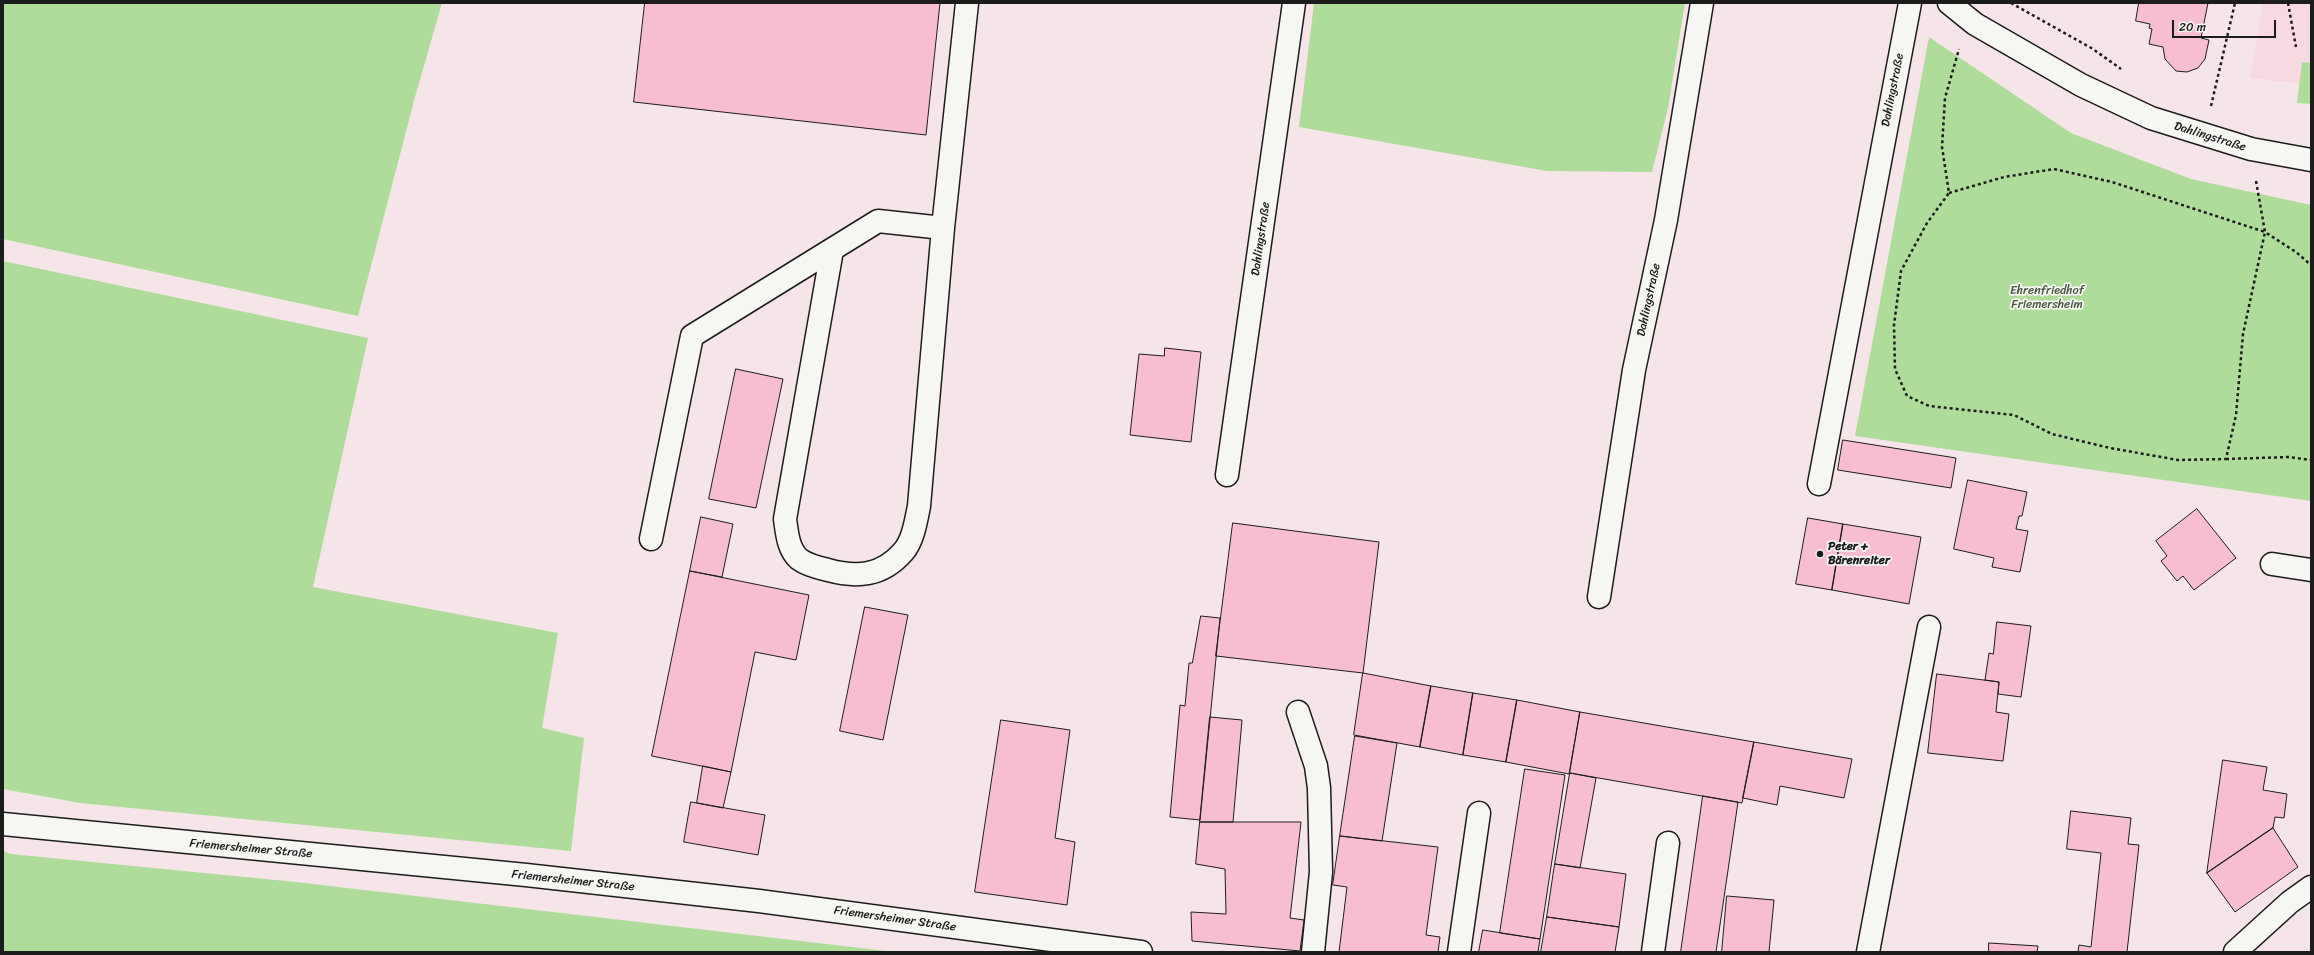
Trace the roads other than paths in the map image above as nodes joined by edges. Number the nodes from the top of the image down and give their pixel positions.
1 (967, 3) edge
2 (1294, 3) edge
3 (1702, 3) edge
4 (1910, 3) edge
5 (1949, 3) edge
6 (2311, 160) edge
7 (943, 228) junction
8 (832, 250) junction
9 (1227, 475) dead end
10 (1819, 484) dead end
11 (651, 539) dead end
12 (2272, 564) dead end
13 (2311, 570) edge
14 (1599, 597) dead end
15 (1929, 627) dead end
16 (1298, 712) dead end
17 (1479, 813) dead end
18 (3, 824) edge
19 (1668, 843) dead end
20 (2311, 887) edge
21 (1142, 952) edge
22 (1313, 952) edge
23 (1459, 952) edge
24 (1653, 952) edge
25 (1868, 952) edge
26 (2235, 952) edge

1 - 7 street
2 - 9 street, Dahlingstraße
3 - 14 street, Dahlingstraße
4 - 10 street, Dahlingstraße
5 - 6 street, Dahlingstraße
7 - 8 street
7 - 8 street
8 - 11 street
12 - 13 street
15 - 25 street
16 - 22 street
17 - 23 street
18 - 21 street, Friemersheimer Straße
19 - 24 street
20 - 26 street

